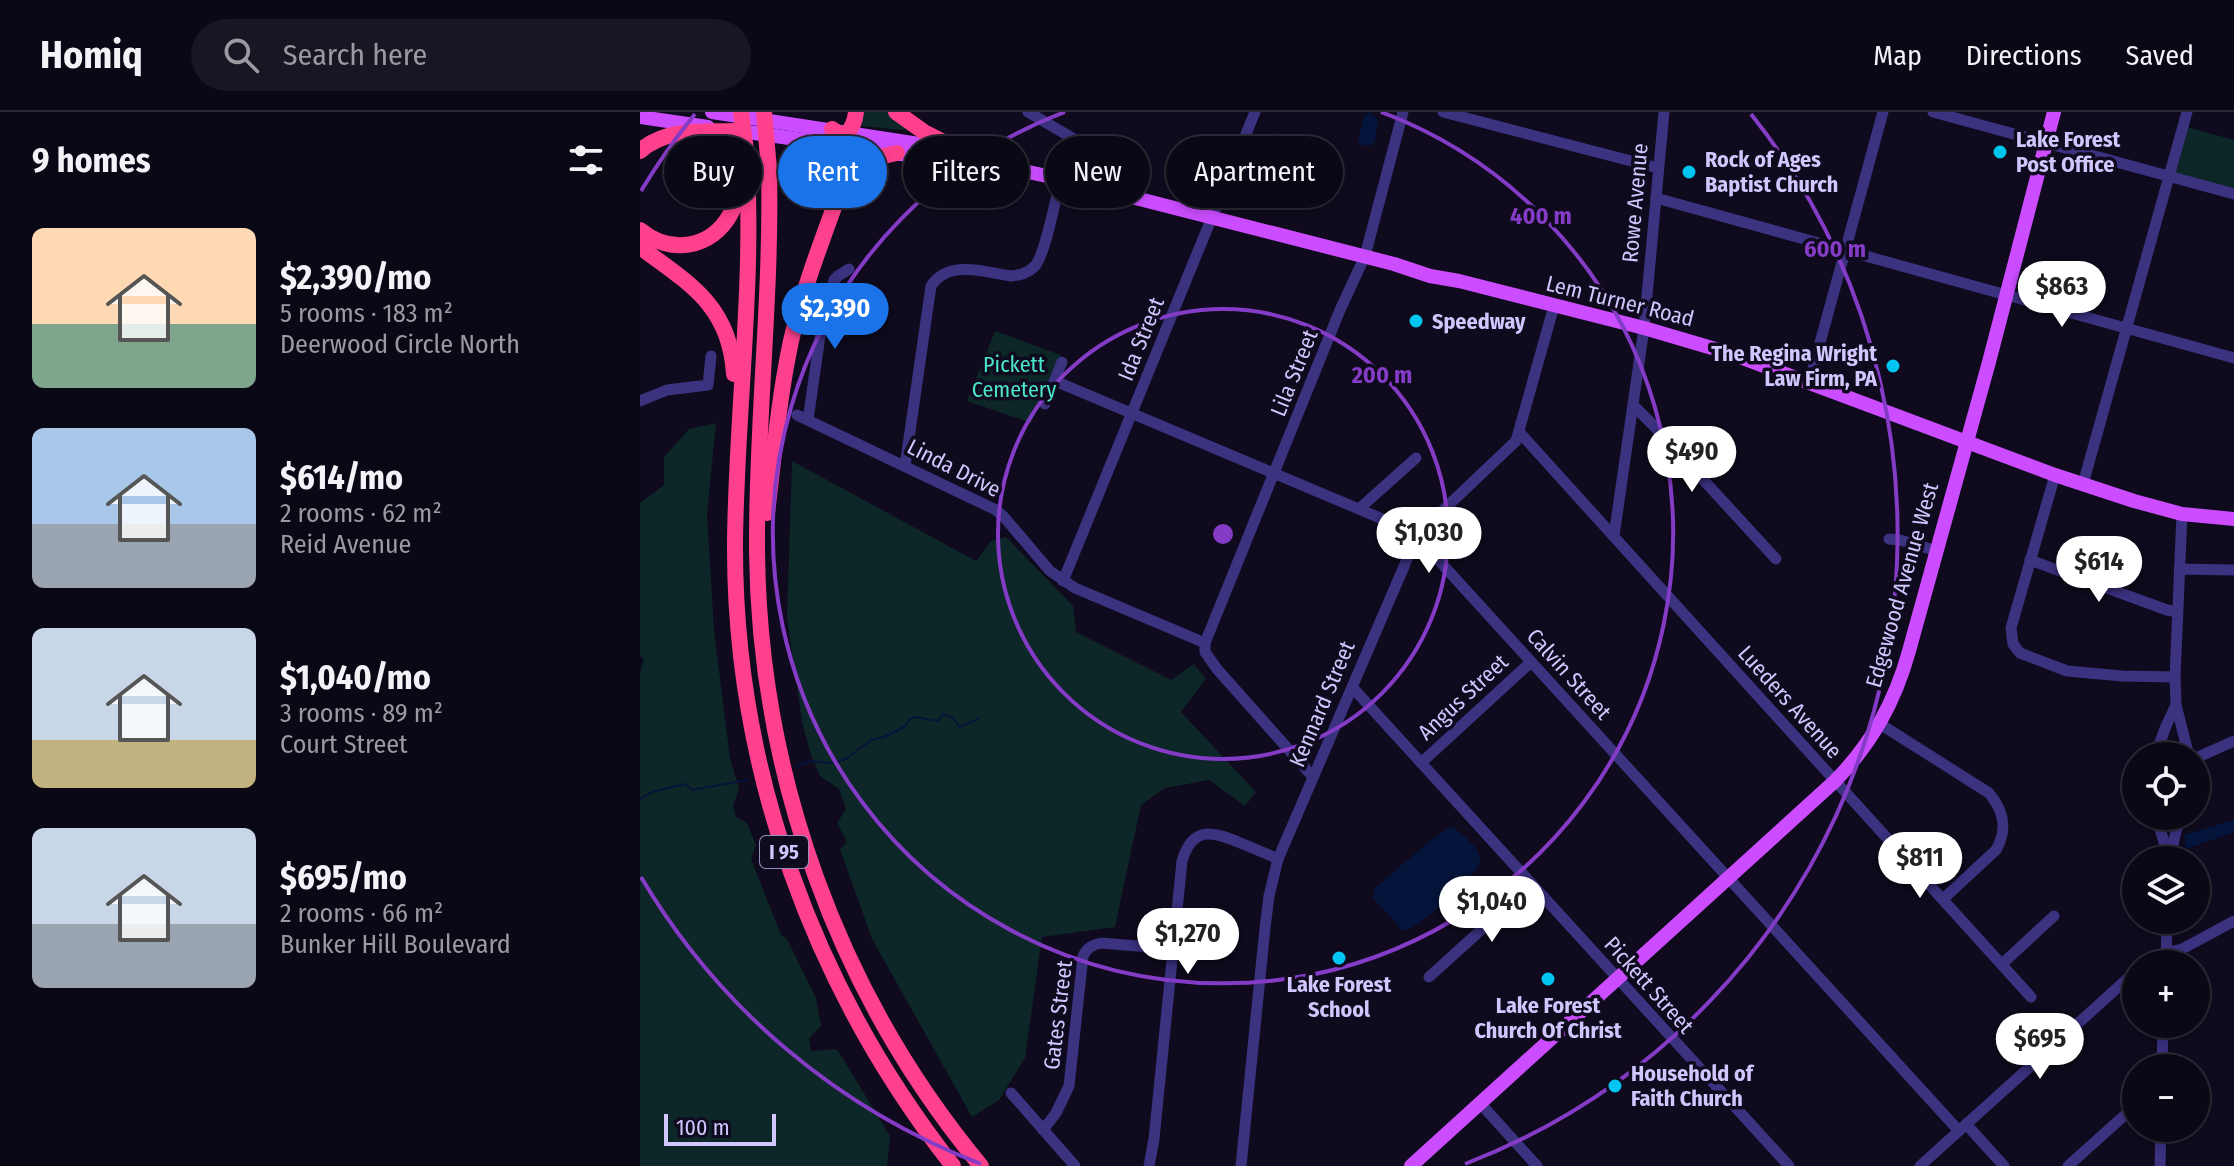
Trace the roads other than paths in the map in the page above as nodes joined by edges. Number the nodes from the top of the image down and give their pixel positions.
1 (712, 112) edge
2 (741, 112) edge
3 (764, 112) edge
4 (856, 112) edge
5 (896, 112) edge
6 (1028, 112) edge
7 (1255, 112) edge
8 (1403, 112) edge
9 (1443, 112) edge
10 (1664, 112) edge
11 (1883, 112) edge
12 (1933, 112) edge
13 (2054, 112) edge
14 (2187, 112) edge
15 (640, 117) edge
16 (738, 131) junction
17 (743, 136) edge
18 (811, 136) edge
19 (830, 136) edge
20 (842, 136) edge
21 (932, 136) edge
22 (1069, 136) edge
23 (2046, 142) junction
24 (887, 150) edge
25 (640, 151) edge
26 (897, 153) junction
27 (903, 154) edge
28 (887, 156) edge
29 (1658, 168) junction
30 (2169, 177) junction
31 (2234, 194) edge
32 (1656, 198) junction
33 (1150, 202) edge
34 (733, 208) edge
35 (747, 208) edge
36 (834, 208) edge
37 (1053, 208) edge
38 (1212, 218) junction
39 (640, 230) edge
40 (640, 247) edge
41 (1845, 251) junction
42 (1365, 256) junction
43 (849, 269) dead end
44 (2006, 295) junction
45 (1554, 306) junction
46 (1644, 328) junction
47 (2128, 328) junction
48 (711, 356) dead end
49 (2234, 358) edge
50 (1062, 362) dead end
51 (1055, 381) junction
52 (1809, 383) junction
53 (640, 401) edge
54 (1045, 404) dead end
55 (1633, 405) junction
56 (1132, 413) junction
57 (1520, 433) junction
58 (1967, 442) junction
59 (738, 451) junction
60 (1416, 458) dead end
61 (905, 466) junction
62 (1275, 473) junction
63 (2055, 475) junction
64 (2083, 484) junction
65 (1360, 508) junction
66 (2182, 514) junction
67 (2234, 519) edge
68 (1418, 534) junction
69 (1614, 536) junction
70 (1889, 539) dead end
71 (1937, 551) junction
72 (1776, 559) dead end
73 (2030, 560) junction
74 (2179, 569) junction
75 (2234, 570) edge
76 (1063, 581) junction
77 (759, 606) junction
78 (2177, 612) junction
79 (1205, 648) junction
80 (1531, 662) junction
81 (2175, 677) junction
82 (1352, 687) junction
83 (2176, 705) junction
84 (1880, 724) junction
85 (2234, 741) edge
86 (2161, 742) edge
87 (2185, 742) edge
88 (2210, 752) edge
89 (1421, 763) junction
90 (1313, 777) junction
91 (1835, 781) junction
92 (1278, 859) junction
93 (1728, 877) junction
94 (1532, 884) junction
95 (1943, 899) junction
96 (2054, 916) dead end
97 (2234, 921) edge
98 (1173, 949) junction
99 (2180, 950) edge
100 (2002, 964) junction
101 (1429, 977) dead end
102 (1617, 979) junction
103 (2122, 984) edge
104 (2031, 997) dead end
105 (926, 1092) junction
106 (1011, 1093) dead end
107 (1480, 1103) junction
108 (914, 1115) junction
109 (2122, 1118) edge
110 (1963, 1128) junction
111 (1043, 1130) junction
112 (2160, 1160) edge
113 (945, 1166) edge
114 (953, 1166) edge
115 (981, 1166) edge
116 (991, 1166) edge
117 (1075, 1166) edge
118 (1149, 1166) edge
119 (1241, 1166) edge
120 (1411, 1166) edge
121 (1537, 1166) edge
122 (1789, 1166) edge
123 (1920, 1166) edge
124 (2004, 1166) edge
125 (2068, 1166) edge
126 (2169, 1166) edge

1 - 19 main road
2 - 17 highway, I 95, bridge
3 - 77 highway, I 95, bridge
4 - 20 highway
5 - 21 highway
6 - 22 street
7 - 38 street, Ida Street
8 - 42 street, Lila Street
9 - 29 street
10 - 29 street, Rowe Avenue
11 - 41 street
12 - 23 street
13 - 23 main road, Edgewood Avenue West
14 - 30 street
15 - 16 main road
16 - 18 main road
16 - 25 highway
23 - 30 street
23 - 44 main road, Edgewood Avenue West
24 - 26 main road
26 - 27 main road
26 - 28 highway
29 - 32 street, Rowe Avenue
30 - 31 street
30 - 47 street
32 - 41 street
32 - 46 street, Rowe Avenue
33 - 38 main road, Lem Turner Road
34 - 39 highway
35 - 59 highway, I 95
36 - 77 highway
37 - 61 street
38 - 42 main road, Lem Turner Road
38 - 56 street, Ida Street
40 - 59 highway
41 - 44 street
41 - 52 street
42 - 45 main road, Lem Turner Road
42 - 62 street, Lila Street
43 - 61 street, Linda Drive
44 - 47 street
44 - 58 main road, Edgewood Avenue West
45 - 46 main road, Lem Turner Road
45 - 57 street, Kennard Street
46 - 52 main road, Lem Turner Road
46 - 55 street, Rowe Avenue
47 - 49 street
47 - 64 street
48 - 53 street
50 - 51 street
51 - 54 street
51 - 56 street, Calvin Street
52 - 58 main road, Lem Turner Road
55 - 69 street, Rowe Avenue
55 - 72 street
56 - 62 street, Calvin Street
56 - 76 street, Ida Street
57 - 68 street, Kennard Street
57 - 69 street, Lueders Avenue
58 - 63 main road, Lem Turner Road
58 - 71 main road, Edgewood Avenue West
59 - 108 highway, I 95
60 - 65 street
61 - 76 street, Linda Drive
62 - 65 street, Calvin Street
62 - 79 street, Lila Street
63 - 64 main road, Lem Turner Road
63 - 73 street
64 - 66 main road, Lem Turner Road
65 - 68 street, Calvin Street
66 - 67 main road, Lem Turner Road
66 - 74 street
68 - 80 street, Calvin Street
68 - 82 street, Kennard Street
69 - 91 street, Lueders Avenue
70 - 71 street
71 - 84 main road, Edgewood Avenue West
73 - 78 street
73 - 81 street
74 - 75 street
74 - 78 street
76 - 79 street, Linda Drive
77 - 105 highway, I 95
78 - 81 street
79 - 90 street, Linda Drive
80 - 89 street, Angus Street
80 - 93 street, Calvin Street
81 - 83 street
82 - 89 street, Pickett Street
82 - 90 street, Kennard Street
83 - 86 street
83 - 87 street
84 - 91 main road, Edgewood Avenue West
84 - 95 street
85 - 88 street
89 - 94 street, Pickett Street
90 - 92 street, Kennard Street
91 - 93 main road, Edgewood Avenue West
91 - 95 street, Lueders Avenue
92 - 98 street
92 - 119 street, Kennard Street
93 - 102 main road, Edgewood Avenue West
93 - 110 street, Calvin Street
94 - 101 street
94 - 102 street, Pickett Street
95 - 100 street, Lueders Avenue
96 - 100 street
97 - 99 street
98 - 111 street, Gates Street
98 - 118 street
100 - 104 street, Lueders Avenue
102 - 107 main road, Edgewood Avenue West
102 - 122 street, Pickett Street
103 - 110 street
105 - 115 highway, I 95
105 - 116 highway
106 - 111 street
107 - 120 main road, Edgewood Avenue West
107 - 121 street
108 - 113 highway
108 - 114 highway, I 95
109 - 125 street
110 - 123 street
110 - 124 street, Calvin Street
111 - 117 street
112 - 126 street

